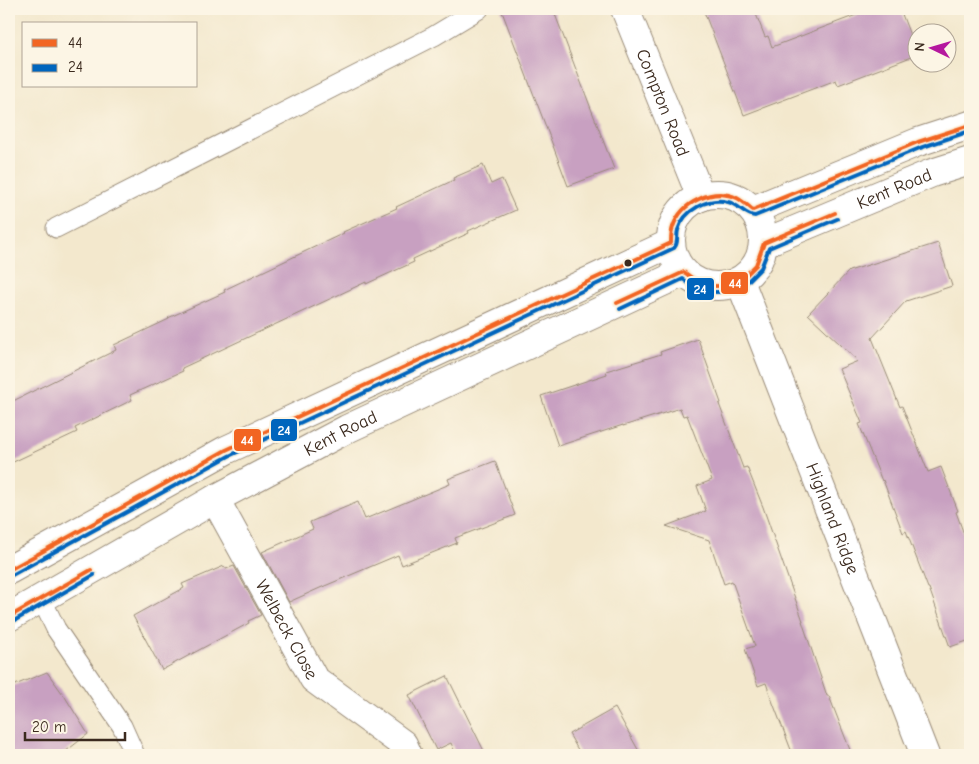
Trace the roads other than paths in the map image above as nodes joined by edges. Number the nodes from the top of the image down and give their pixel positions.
1 (479, 9) edge
2 (625, 9) edge
3 (970, 125) edge
4 (970, 161) edge
5 (701, 197) junction
6 (753, 210) junction
7 (56, 228) dead end
8 (671, 243) junction
9 (764, 244) junction
10 (684, 272) junction
11 (740, 281) junction
12 (216, 499) junction
13 (9, 570) edge
14 (41, 598) junction
15 (9, 617) edge
16 (135, 755) edge
17 (408, 755) edge
18 (925, 755) edge

1 - 7 lane
2 - 5 main road, Compton Road
3 - 6 main road, Kent Road
4 - 9 main road, Kent Road
5 - 6 main road
5 - 8 main road
6 - 9 main road
8 - 10 main road
8 - 13 main road, Kent Road
9 - 11 main road
10 - 11 main road
10 - 12 main road, Kent Road
11 - 18 main road, Highland Ridge
12 - 14 main road, Kent Road
12 - 17 main road, Welbeck Close
14 - 15 main road, Kent Road
14 - 16 lane

